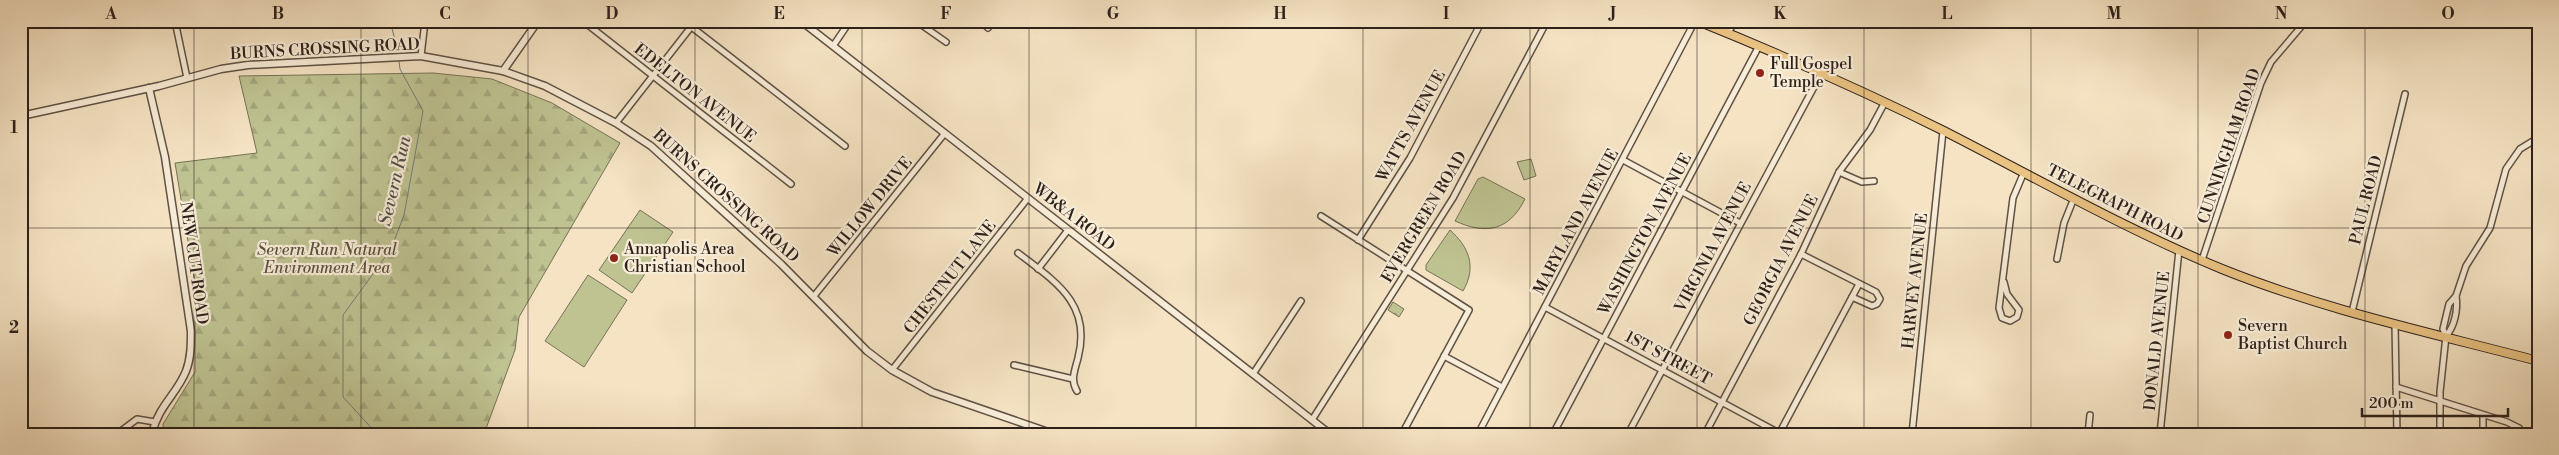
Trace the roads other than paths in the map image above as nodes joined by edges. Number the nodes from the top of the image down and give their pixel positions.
1 (175, 21) edge
2 (425, 21) edge
3 (538, 21) edge
4 (583, 21) edge
5 (684, 21) edge
6 (801, 21) edge
7 (850, 21) edge
8 (916, 21) edge
9 (982, 21) edge
10 (1482, 21) edge
11 (1547, 21) edge
12 (1697, 21) edge
13 (1735, 21) edge
14 (2306, 21) edge
15 (691, 26) junction
16 (988, 28) dead end
17 (1728, 33) junction
18 (946, 42) dead end
19 (834, 46) junction
20 (1759, 46) junction
21 (421, 56) junction
22 (503, 71) junction
23 (1822, 72) junction
24 (653, 76) junction
25 (187, 78) junction
26 (149, 88) junction
27 (2405, 94) dead end
28 (1885, 102) junction
29 (21, 116) edge
30 (616, 123) junction
31 (1943, 131) junction
32 (945, 133) junction
33 (2538, 138) edge
34 (845, 146) dead end
35 (1622, 160) junction
36 (1839, 172) junction
37 (2024, 172) junction
38 (1874, 181) dead end
39 (791, 184) dead end
40 (1681, 192) junction
41 (1028, 198) junction
42 (2074, 198) junction
43 (1321, 216) dead end
44 (1740, 223) junction
45 (1068, 230) junction
46 (1358, 240) junction
47 (2179, 250) junction
48 (1018, 253) dead end
49 (1801, 254) junction
50 (2057, 258) dead end
51 (2202, 260) junction
52 (1038, 268) junction
53 (1408, 270) junction
54 (2004, 282) junction
55 (1859, 284) junction
56 (814, 296) junction
57 (1852, 297) junction
58 (1301, 301) dead end
59 (1545, 307) junction
60 (2352, 312) junction
61 (2395, 324) junction
62 (2446, 336) junction
63 (1604, 337) junction
64 (1444, 356) junction
65 (2538, 361) edge
66 (1014, 365) dead end
67 (1662, 368) junction
68 (892, 370) junction
69 (1253, 374) junction
70 (1073, 379) junction
71 (1502, 387) junction
72 (2396, 387) junction
73 (1077, 391) dead end
74 (1722, 401) junction
75 (2440, 401) junction
76 (2090, 415) dead end
77 (2483, 415) junction
78 (1312, 420) junction
79 (155, 422) junction
80 (1050, 433) edge
81 (1779, 433) edge
82 (2523, 433) edge
83 (117, 434) edge
84 (152, 434) edge
85 (1330, 434) edge
86 (1402, 434) edge
87 (1478, 434) edge
88 (1553, 434) edge
89 (1628, 434) edge
90 (1705, 434) edge
91 (1912, 434) edge
92 (2088, 434) edge
93 (2160, 434) edge
94 (2397, 434) edge
95 (2440, 434) edge
96 (2483, 434) edge

1 - 25 street
2 - 21 street
3 - 22 street
4 - 24 street, EDELTON AVENUE
5 - 15 street
6 - 19 street, WB&A ROAD
7 - 19 street
8 - 18 street
9 - 16 street
10 - 46 street, WATTS AVENUE
11 - 53 street, EVERGREEN ROAD
12 - 17 main road, TELEGRAPH ROAD
12 - 35 street, MARYLAND AVENUE
13 - 17 street
14 - 51 street, CUNNINGHAM ROAD
15 - 24 street
15 - 34 street
17 - 20 main road, TELEGRAPH ROAD
19 - 32 street, WB&A ROAD
20 - 23 main road, TELEGRAPH ROAD
20 - 40 street, WASHINGTON AVENUE
21 - 22 street, BURNS CROSSING ROAD
21 - 25 street, BURNS CROSSING ROAD
22 - 30 street, BURNS CROSSING ROAD
23 - 28 main road, TELEGRAPH ROAD
23 - 44 street, VIRGINIA AVENUE
24 - 30 street
24 - 39 street, EDELTON AVENUE
25 - 26 street, BURNS CROSSING ROAD
26 - 29 street, BURNS CROSSING ROAD
26 - 79 street, NEW CUT ROAD
27 - 60 street, PAUL ROAD
28 - 31 main road, TELEGRAPH ROAD
28 - 36 street, GEORGIA AVENUE
30 - 56 street, BURNS CROSSING ROAD
31 - 37 main road, TELEGRAPH ROAD
31 - 91 street, HARVEY AVENUE
32 - 41 street, WB&A ROAD
32 - 56 street, WILLOW DRIVE
33 - 62 street
35 - 40 street
35 - 59 street, MARYLAND AVENUE
36 - 38 street
36 - 49 street, GEORGIA AVENUE
37 - 42 main road, TELEGRAPH ROAD
37 - 54 street
40 - 44 street
40 - 63 street, WASHINGTON AVENUE
41 - 45 street, WB&A ROAD
41 - 68 street, CHESTNUT LANE
42 - 47 main road, TELEGRAPH ROAD
42 - 50 street
43 - 46 street
44 - 67 street, VIRGINIA AVENUE
45 - 52 street
45 - 69 street, WB&A ROAD
46 - 53 street
47 - 51 main road, TELEGRAPH ROAD
47 - 93 street, DONALD AVENUE
48 - 52 street
49 - 55 street
49 - 74 street, GEORGIA AVENUE
51 - 60 main road, TELEGRAPH ROAD
52 - 70 street
53 - 64 street
53 - 78 street, EVERGREEN ROAD
54 - 54 street
55 - 57 street
55 - 57 street
56 - 68 street, BURNS CROSSING ROAD
57 - 81 street
58 - 69 street
59 - 63 street, 1ST STREET
59 - 71 street, MARYLAND AVENUE
60 - 61 main road, TELEGRAPH ROAD
61 - 62 main road, TELEGRAPH ROAD
61 - 72 street
62 - 65 main road, TELEGRAPH ROAD
62 - 75 street
63 - 67 street, 1ST STREET
63 - 88 street, WASHINGTON AVENUE
64 - 71 street
64 - 86 street
66 - 70 street
67 - 74 street, 1ST STREET
67 - 89 street, VIRGINIA AVENUE
68 - 80 street, BURNS CROSSING ROAD
69 - 78 street, WB&A ROAD
70 - 73 street
71 - 87 street, MARYLAND AVENUE
72 - 75 street
72 - 94 street
74 - 81 street, 1ST STREET
74 - 90 street, GEORGIA AVENUE
75 - 77 street
75 - 95 street
76 - 92 street
77 - 82 street
77 - 96 street
78 - 85 street, WB&A ROAD
79 - 83 street
79 - 84 street, NEW CUT ROAD

